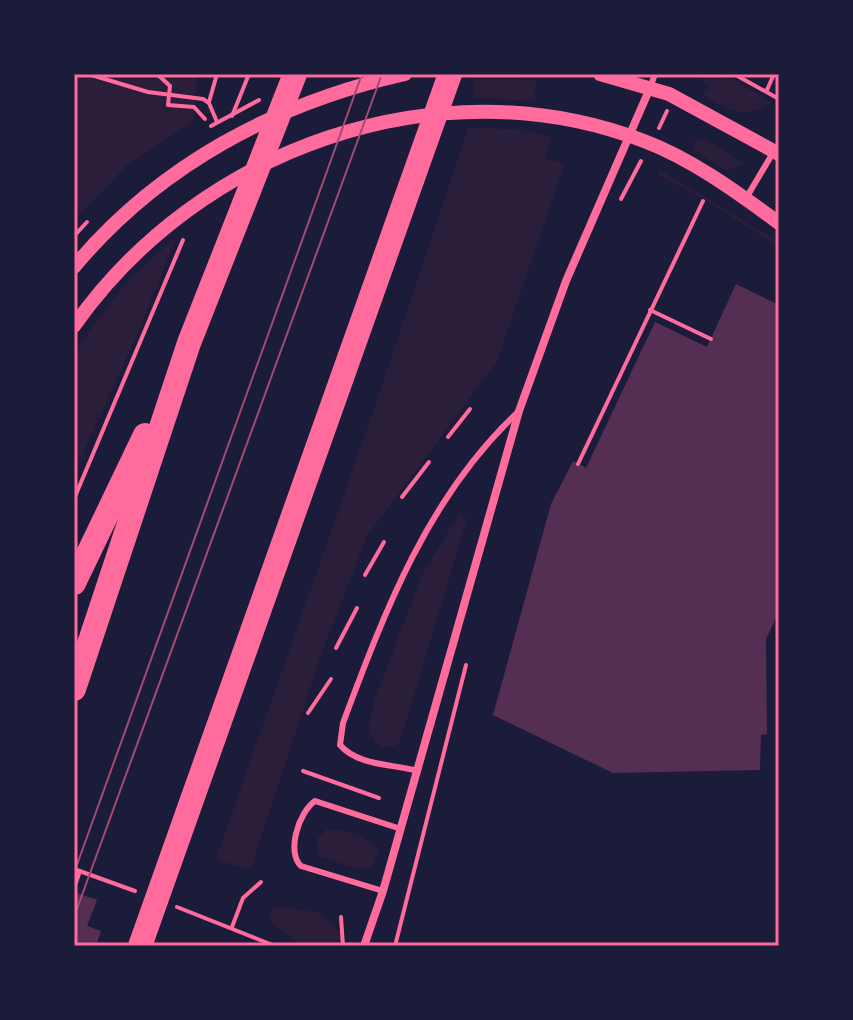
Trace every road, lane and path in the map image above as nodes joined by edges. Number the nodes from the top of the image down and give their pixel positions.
1 (88, 74) edge
2 (157, 74) edge
3 (217, 74) edge
4 (295, 74) edge
5 (405, 74) edge
6 (450, 74) edge
7 (600, 74) edge
8 (734, 74) edge
9 (774, 74) edge
10 (652, 81) edge
11 (766, 91) junction
12 (169, 94) junction
13 (779, 99) edge
14 (209, 103) junction
15 (205, 119) dead end
16 (217, 122) dead end
17 (628, 136) junction
18 (776, 153) edge
19 (630, 182) dead end
20 (745, 200) junction
21 (703, 201) dead end
22 (618, 205) dead end
23 (779, 223) edge
24 (74, 267) edge
25 (650, 310) junction
26 (74, 326) edge
27 (147, 329) dead end
28 (711, 339) dead end
29 (189, 343) junction
30 (470, 409) dead end
31 (519, 411) junction
32 (448, 437) dead end
33 (429, 462) dead end
34 (578, 464) dead end
35 (402, 497) dead end
36 (74, 499) edge
37 (384, 542) dead end
38 (365, 575) dead end
39 (74, 583) edge
40 (357, 608) dead end
41 (336, 648) dead end
42 (466, 662) dead end
43 (331, 679) dead end
44 (74, 689) edge
45 (308, 713) dead end
46 (303, 771) dead end
47 (418, 771) junction
48 (379, 798) dead end
49 (401, 829) junction
50 (80, 871) dead end
51 (261, 882) dead end
52 (74, 888) edge
53 (383, 891) junction
54 (196, 914) dead end
55 (341, 917) dead end
56 (232, 927) junction
57 (269, 944) edge
58 (140, 946) edge
59 (275, 946) edge
60 (343, 946) edge
61 (364, 946) edge
62 (395, 946) edge

1 - 12 path
2 - 12 path
3 - 14 path
4 - 29 highway
5 - 24 street
6 - 58 highway
7 - 10 street
8 - 11 path
9 - 11 path
10 - 17 street
10 - 18 street
11 - 13 path
12 - 14 path
12 - 15 path
14 - 16 path
17 - 20 street
17 - 26 street
17 - 31 street
18 - 20 lane
19 - 22 path
20 - 23 street
21 - 25 path
25 - 28 path
25 - 34 path
27 - 36 path
29 - 39 highway
29 - 44 highway
30 - 32 path
31 - 47 street
31 - 47 lane
33 - 35 path
37 - 38 path
40 - 41 path
42 - 62 path
43 - 45 path
46 - 48 path
47 - 49 street
49 - 53 street
49 - 53 lane
50 - 52 path
51 - 56 path
53 - 61 street
54 - 56 path
55 - 60 path
56 - 57 path
57 - 59 path

